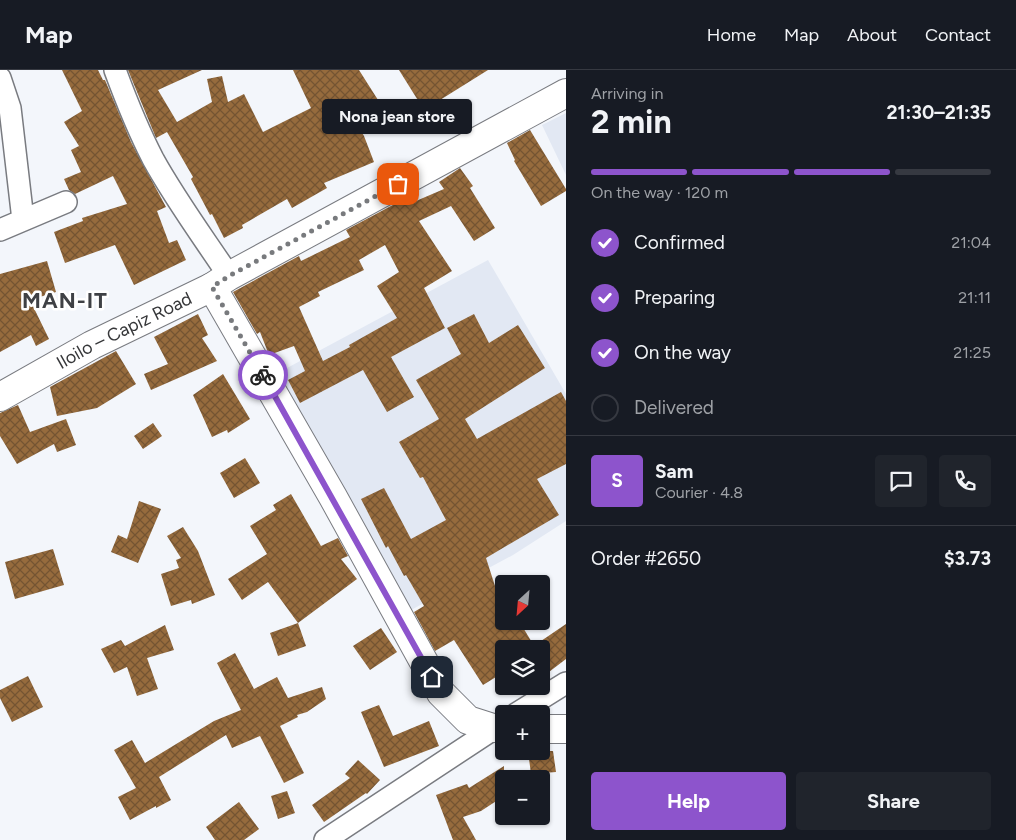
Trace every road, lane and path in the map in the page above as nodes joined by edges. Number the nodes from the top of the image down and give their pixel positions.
1 (114, 70) edge
2 (0, 78) edge
3 (566, 93) edge
4 (66, 202) dead end
5 (23, 220) junction
6 (0, 230) edge
7 (221, 281) junction
8 (0, 397) edge
9 (566, 683) edge
10 (531, 705) edge
11 (495, 725) edge
12 (550, 728) edge
13 (495, 729) edge
14 (566, 729) edge
15 (326, 840) edge

1 - 7 street
2 - 5 street
3 - 7 main road, Iloilo – Capiz Road
4 - 5 street
5 - 6 street
7 - 8 main road, Iloilo – Capiz Road
7 - 11 main road
9 - 10 street
12 - 14 main road
13 - 15 street

